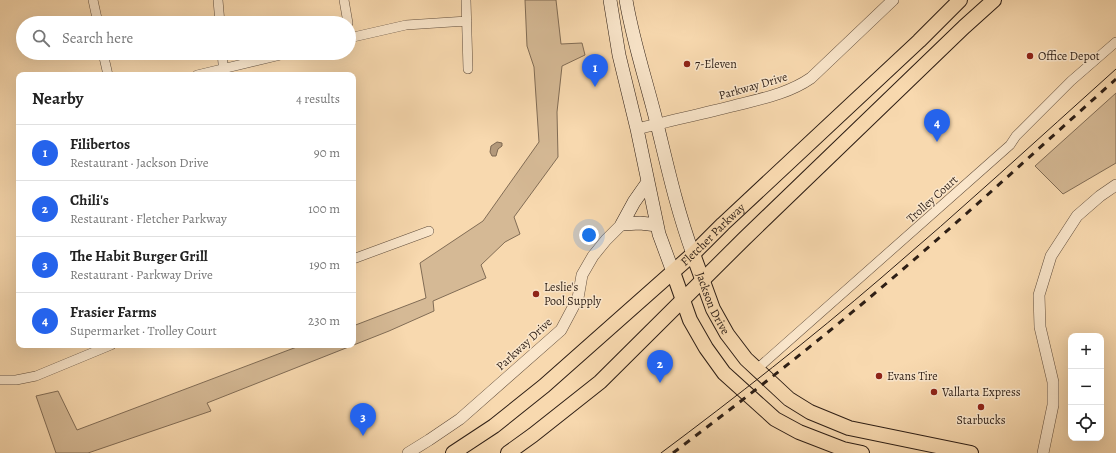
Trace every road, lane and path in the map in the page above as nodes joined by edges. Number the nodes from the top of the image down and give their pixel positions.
1 (93, 0) edge
2 (218, 0) edge
3 (344, 0) edge
4 (466, 0) edge
5 (610, 0) edge
6 (626, 0) edge
7 (894, 0) edge
8 (960, 0) edge
9 (994, 0) edge
10 (96, 16) edge
11 (219, 16) edge
12 (347, 16) edge
13 (467, 21) junction
14 (356, 35) edge
15 (1116, 42) edge
16 (105, 60) edge
17 (223, 60) edge
18 (265, 60) edge
19 (468, 69) dead end
20 (107, 72) edge
21 (224, 72) edge
22 (657, 124) junction
23 (637, 129) junction
24 (648, 182) junction
25 (1116, 185) edge
26 (622, 224) junction
27 (657, 225) junction
28 (430, 230) dead end
29 (693, 254) junction
30 (356, 258) edge
31 (673, 272) junction
32 (703, 281) junction
33 (683, 300) junction
34 (104, 348) edge
35 (757, 369) junction
36 (0, 380) edge
37 (408, 453) edge
38 (453, 453) edge
39 (508, 453) edge
40 (862, 453) edge
41 (971, 453) edge
42 (1043, 453) edge

1 - 10 street
2 - 11 street
3 - 12 street
4 - 13 street
5 - 23 main road
6 - 22 main road, Jackson Drive
7 - 22 street, Parkway Drive
8 - 29 main road, Fletcher Parkway
9 - 32 main road
13 - 14 street
13 - 19 street
15 - 35 street, Trolley Court
16 - 20 street
17 - 21 street
18 - 21 street
22 - 23 street, Parkway Drive
22 - 29 main road, Jackson Drive
23 - 24 main road
24 - 26 main road
24 - 27 main road
25 - 42 street
26 - 27 main road
26 - 37 street, Parkway Drive
27 - 31 main road
28 - 30 street
29 - 31 main road, Fletcher Parkway
29 - 32 main road, Jackson Drive
31 - 33 main road
31 - 38 main road, Fletcher Parkway
32 - 33 main road
32 - 35 main road, Jackson Drive
33 - 39 main road
33 - 40 main road
34 - 36 street
35 - 41 main road, Jackson Drive

